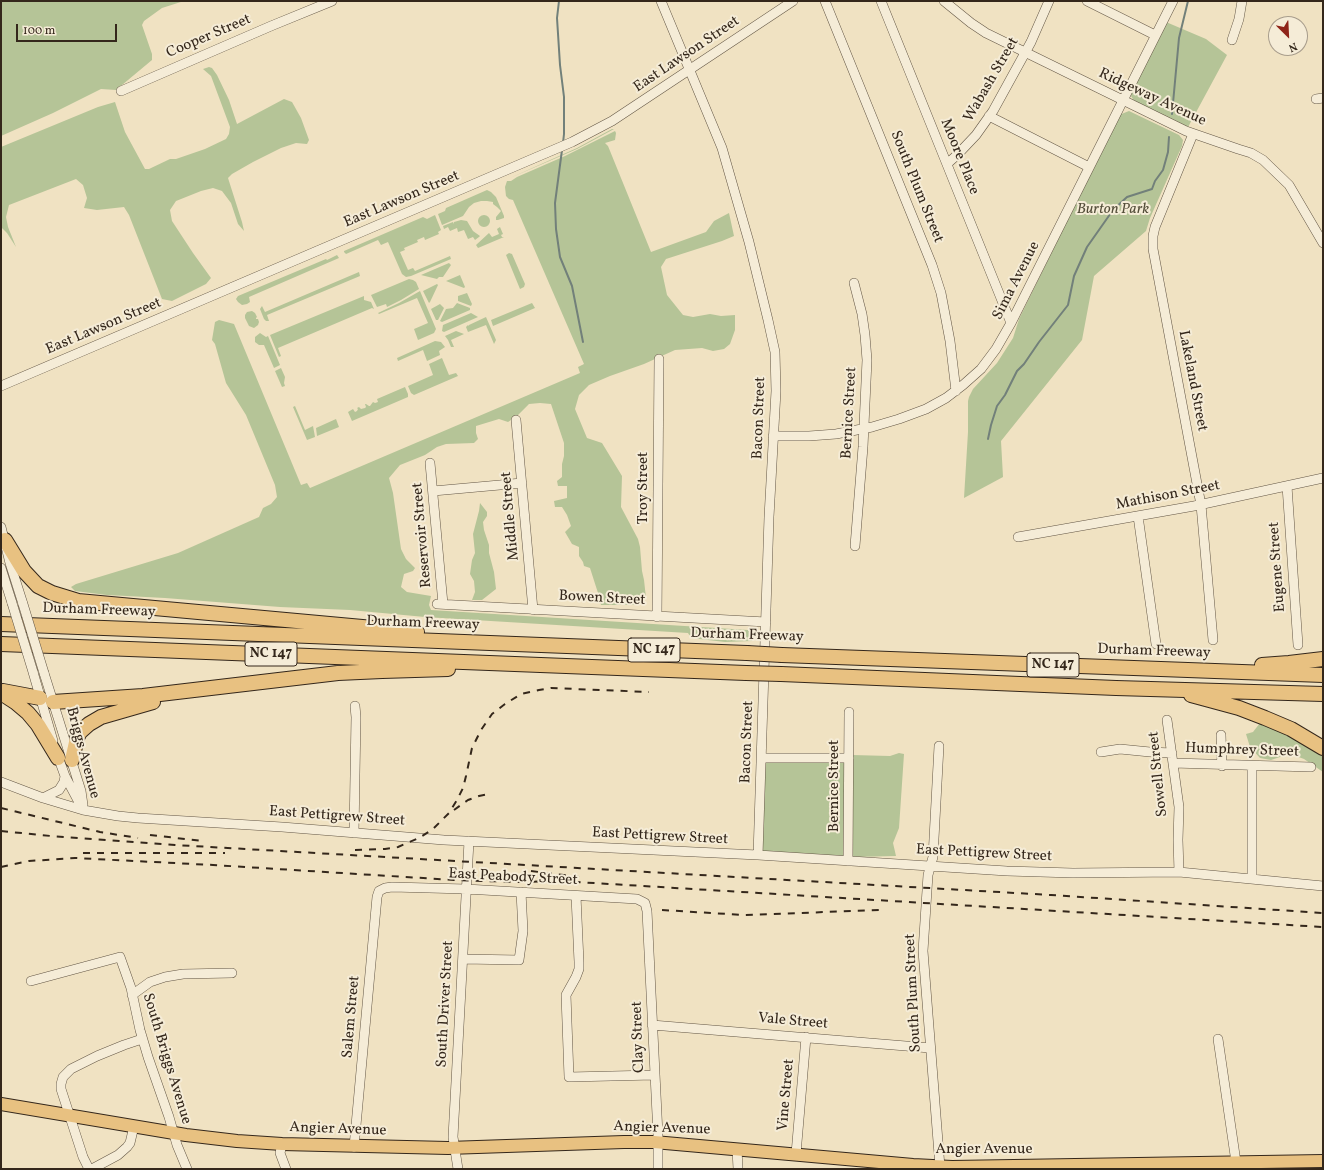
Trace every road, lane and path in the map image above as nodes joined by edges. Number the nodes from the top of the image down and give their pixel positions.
1 (332, 1) edge
2 (660, 1) edge
3 (793, 1) edge
4 (825, 1) edge
5 (881, 1) edge
6 (944, 1) edge
7 (1049, 1) edge
8 (1087, 1) edge
9 (1173, 1) edge
10 (1242, 1) edge
11 (1155, 35) junction
12 (1232, 40) dead end
13 (1025, 52) junction
14 (690, 70) junction
15 (120, 91) dead end
16 (1122, 101) junction
17 (989, 116) junction
18 (1193, 134) junction
19 (947, 164) junction
20 (1089, 168) junction
21 (1323, 243) edge
22 (854, 283) dead end
23 (1011, 323) junction
24 (659, 359) dead end
25 (1, 386) edge
26 (956, 391) junction
27 (516, 420) dead end
28 (864, 429) junction
29 (773, 436) junction
30 (430, 463) dead end
31 (1323, 478) edge
32 (522, 482) junction
33 (1287, 486) junction
34 (433, 491) junction
35 (1201, 505) junction
36 (1138, 516) junction
37 (3, 533) edge
38 (1018, 537) dead end
39 (854, 546) dead end
40 (1, 568) edge
41 (440, 604) joint
42 (533, 610) junction
43 (657, 617) junction
44 (1, 618) edge
45 (766, 622) junction
46 (1, 624) edge
47 (61, 627) junction
48 (1213, 640) dead end
49 (1, 644) edge
50 (1156, 644) dead end
51 (1298, 645) dead end
52 (561, 646) junction
53 (1323, 659) edge
54 (540, 665) junction
55 (1204, 671) junction
56 (1323, 676) edge
57 (236, 685) junction
58 (1, 690) edge
59 (1171, 690) junction
60 (1, 693) edge
61 (1323, 694) edge
62 (47, 700) junction
63 (355, 706) dead end
64 (850, 712) dead end
65 (1167, 720) dead end
66 (1221, 735) dead end
67 (939, 746) dead end
68 (1323, 748) edge
69 (1101, 752) dead end
70 (1172, 753) junction
71 (762, 758) junction
72 (849, 758) junction
73 (65, 759) junction
74 (1173, 763) junction
75 (1222, 766) junction
76 (1252, 766) junction
77 (1311, 767) dead end
78 (66, 776) junction
79 (1, 782) edge
80 (43, 798) junction
81 (83, 810) junction
82 (354, 833) junction
83 (469, 841) junction
84 (758, 855) junction
85 (848, 861) junction
86 (930, 866) junction
87 (1178, 872) junction
88 (1252, 879) junction
89 (1323, 886) edge
90 (466, 889) junction
91 (379, 891) joint
92 (521, 892) junction
93 (576, 896) junction
94 (645, 903) joint
95 (463, 959) junction
96 (232, 973) dead end
97 (30, 981) dead end
98 (132, 995) junction
99 (652, 1025) junction
100 (806, 1037) junction
101 (142, 1038) junction
102 (1218, 1039) dead end
103 (930, 1048) junction
104 (654, 1075) junction
105 (1, 1104) edge
106 (70, 1116) junction
107 (134, 1126) junction
108 (174, 1133) junction
109 (658, 1142) junction
110 (282, 1144) junction
111 (354, 1147) junction
112 (454, 1148) junction
113 (737, 1149) junction
114 (796, 1154) junction
115 (1323, 1161) edge
116 (1236, 1162) junction
117 (852, 1164) edge
118 (1202, 1166) edge
119 (1111, 1167) edge
120 (948, 1168) edge
121 (89, 1169) edge
122 (92, 1169) edge
123 (187, 1169) edge
124 (286, 1169) edge
125 (458, 1169) edge
126 (658, 1169) edge
127 (738, 1169) edge

1 - 15 street, Cooper Street
2 - 14 street, Bacon Street
3 - 14 street, East Lawson Street
4 - 26 street, South Plum Street
5 - 19 street, Moore Place
6 - 13 street, Ridgeway Avenue
7 - 13 street, Wabash Street
8 - 11 street
9 - 11 street, Sima Avenue
10 - 12 street
11 - 16 street, Sima Avenue
13 - 16 street, Ridgeway Avenue
13 - 17 street, Wabash Street
14 - 25 street, East Lawson Street
14 - 29 street, Bacon Street
16 - 18 street, Ridgeway Avenue
16 - 20 street, Sima Avenue
17 - 19 street, Wabash Street
17 - 20 street
18 - 21 street, Ridgeway Avenue
18 - 35 street, Lakeland Street
19 - 23 street, Moore Place
20 - 23 street, Sima Avenue
22 - 28 street, Bernice Street
23 - 26 street, Sima Avenue
24 - 43 street, Troy Street
26 - 28 street, Sima Avenue
27 - 32 street, Middle Street
28 - 29 street, Sima Avenue
28 - 39 street, Bernice Street
29 - 45 street, Bacon Street
30 - 34 street, Reservoir Street
31 - 33 street, Mathison Street
32 - 34 street
32 - 42 street, Middle Street
33 - 35 street, Mathison Street
33 - 51 street, Eugene Street
34 - 41 street, Reservoir Street
35 - 36 street, Mathison Street
35 - 48 street, Lakeland Street
36 - 38 street, Mathison Street
36 - 50 street
37 - 52 highway
37 - 62 street, Briggs Avenue, bridge
40 - 62 street, Briggs Avenue, bridge
41 - 42 street, Bowen Street
42 - 43 street, Bowen Street
43 - 45 street, Bowen Street
44 - 47 highway
45 - 71 street, Bacon Street
46 - 47 highway, Durham Freeway / NC 147
47 - 52 highway, Durham Freeway / NC 147
49 - 54 highway, NC 147
52 - 55 highway, Durham Freeway / NC 147, bridge
53 - 55 highway
54 - 57 highway
54 - 59 highway, NC 147, bridge
55 - 56 highway, Durham Freeway / NC 147
57 - 62 highway
57 - 73 highway
58 - 62 highway
59 - 61 highway, NC 147
59 - 68 highway
60 - 73 highway
62 - 73 street, Briggs Avenue
62 - 73 street, Briggs Avenue
63 - 82 street
64 - 72 street, Bernice Street
65 - 70 street, Sowell Street
66 - 75 street
67 - 86 street, South Plum Street
69 - 70 street
70 - 74 street, Sowell Street
71 - 72 street
71 - 84 street, Bacon Street
72 - 85 street, Bernice Street
73 - 78 street, Briggs Avenue
73 - 81 street, Briggs Avenue
74 - 75 street, Humphrey Street
74 - 87 street, Sowell Street
75 - 76 street, Humphrey Street
76 - 77 street, Humphrey Street
76 - 88 street
78 - 80 street
78 - 81 street, Briggs Avenue
79 - 80 street, East Pettigrew Street
80 - 81 street, East Pettigrew Street
81 - 82 street, East Pettigrew Street
82 - 83 street, East Pettigrew Street
83 - 84 street, East Pettigrew Street
83 - 90 street, South Driver Street
84 - 85 street, East Pettigrew Street
85 - 86 street, East Pettigrew Street
86 - 87 street, East Pettigrew Street
86 - 103 street, South Plum Street
87 - 88 street, East Pettigrew Street
88 - 89 street, East Pettigrew Street
90 - 91 street, East Peabody Street
90 - 92 street, East Peabody Street
90 - 95 street, South Driver Street
91 - 111 street, Salem Street
92 - 93 street, East Peabody Street
92 - 95 street
93 - 94 street, East Peabody Street
93 - 104 street
94 - 99 street, Clay Street
95 - 112 street, South Driver Street
96 - 98 street
97 - 98 street, South Briggs Avenue
98 - 101 street, South Briggs Avenue
99 - 100 street, Vale Street
99 - 104 street, Clay Street
100 - 103 street, Vale Street
100 - 114 street, Vine Street
101 - 106 street
101 - 108 street, South Briggs Avenue
102 - 116 street
103 - 120 street, South Plum Street
104 - 109 street, Clay Street
105 - 106 main road, Angier Avenue
106 - 107 main road, Angier Avenue
106 - 121 street
107 - 108 main road, Angier Avenue
107 - 122 street
108 - 110 main road, Angier Avenue
108 - 123 street, South Briggs Avenue
109 - 112 main road, Angier Avenue
109 - 113 main road, Angier Avenue
109 - 126 street, Clay Street
110 - 111 main road, Angier Avenue
110 - 124 street
111 - 112 main road, Angier Avenue
112 - 125 street, South Driver Street
113 - 114 main road, Angier Avenue
113 - 127 street
114 - 117 main road, Angier Avenue
115 - 116 main road, Angier Avenue
116 - 118 main road, Angier Avenue
117 - 120 main road, Angier Avenue
118 - 119 main road, Angier Avenue
119 - 120 main road, Angier Avenue

